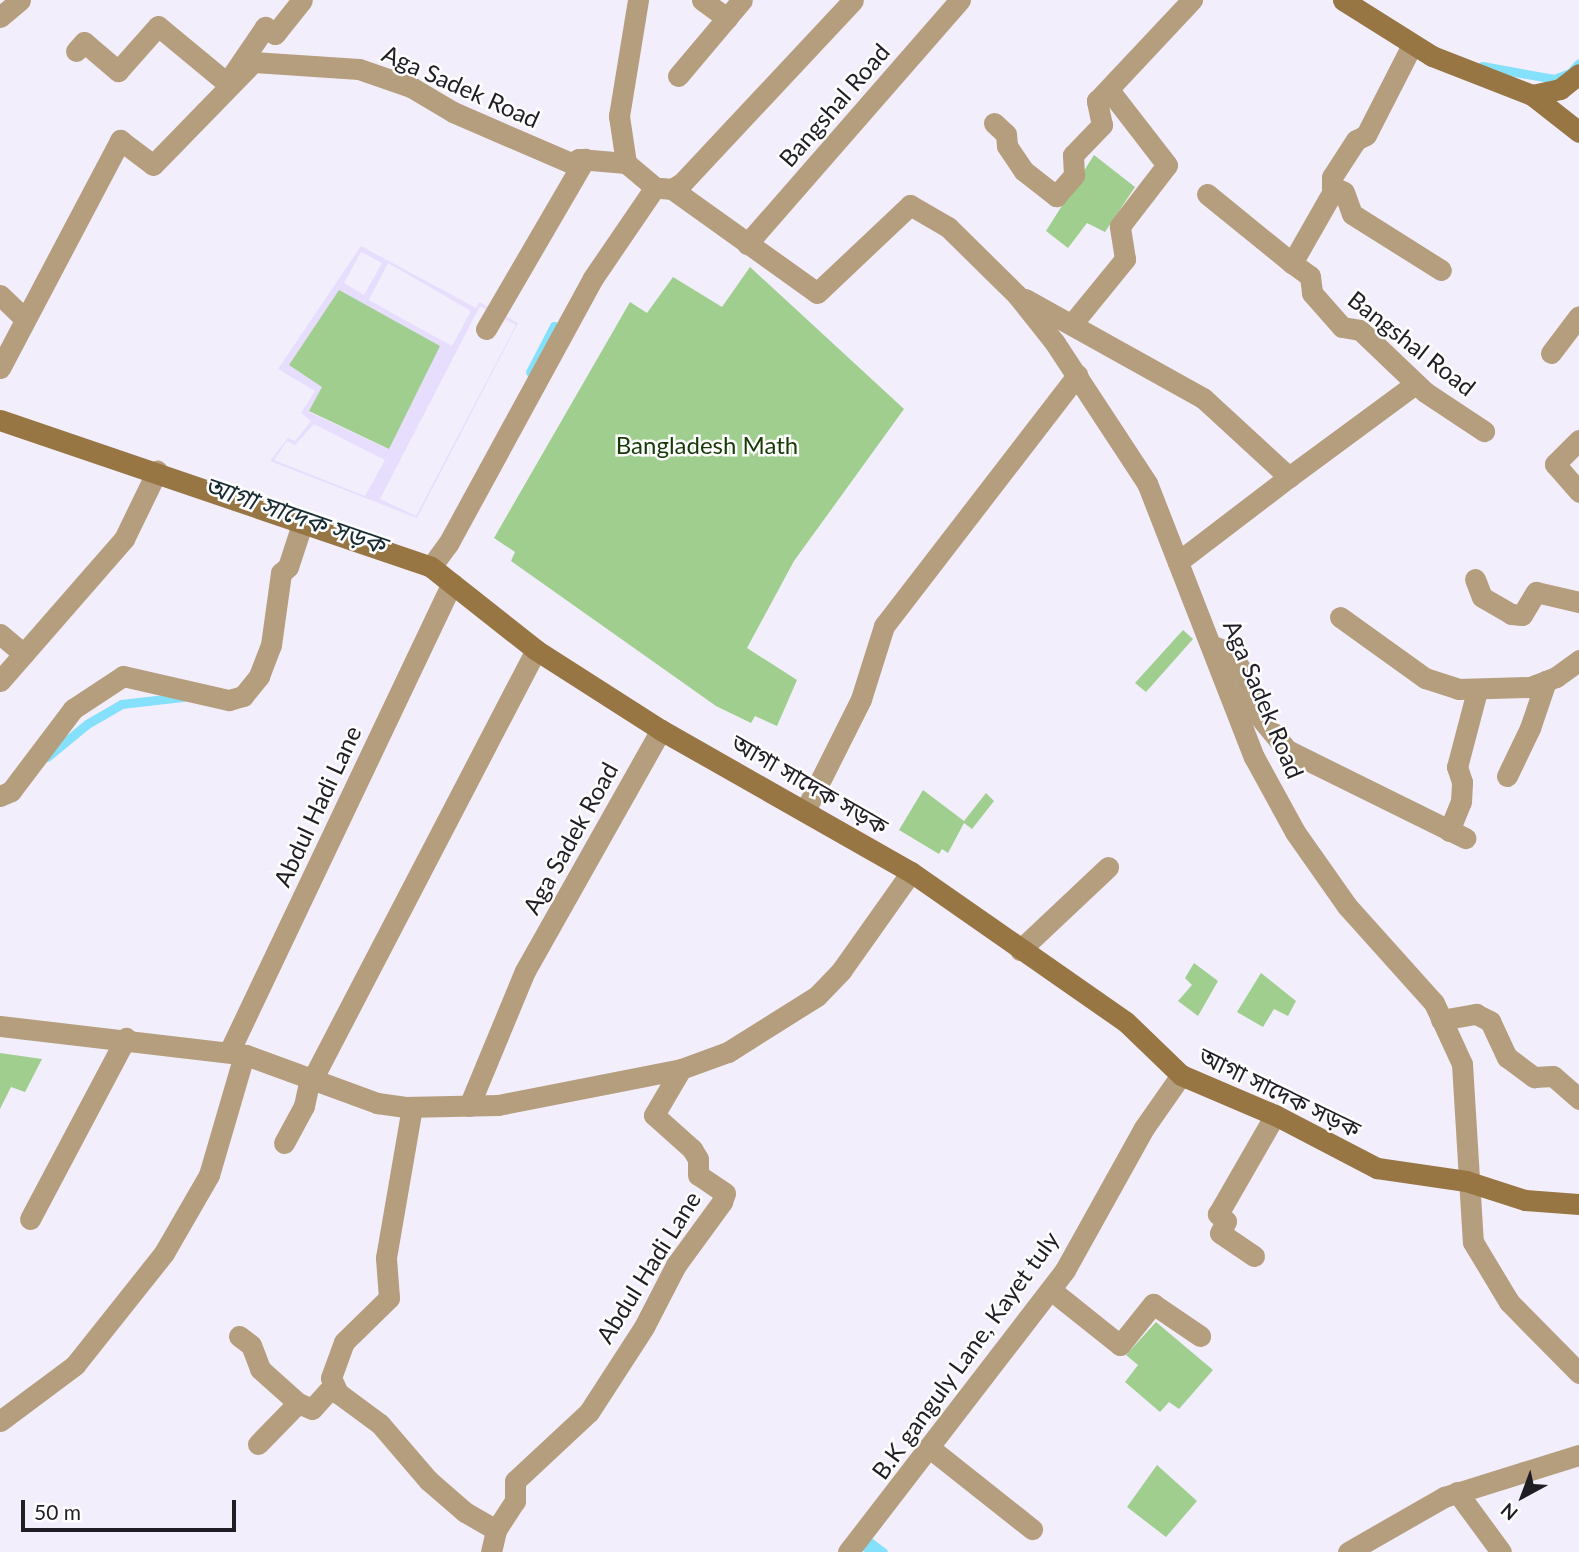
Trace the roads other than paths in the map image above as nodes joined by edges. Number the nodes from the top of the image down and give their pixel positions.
1 (20, 0) edge
2 (302, 0) edge
3 (638, 0) edge
4 (702, 0) edge
5 (741, 0) edge
6 (853, 0) edge
7 (960, 0) edge
8 (1192, 0) edge
9 (1343, 0) edge
10 (0, 17) edge
11 (727, 18) junction
12 (1412, 45) junction
13 (76, 51) dead end
14 (1579, 74) edge
15 (678, 76) dead end
16 (227, 83) junction
17 (1109, 90) junction
18 (1532, 94) junction
19 (995, 123) dead end
20 (1579, 132) edge
21 (585, 159) junction
22 (626, 163) junction
23 (1332, 186) junction
24 (664, 188) junction
25 (1207, 194) dead end
26 (747, 244) junction
27 (1292, 263) junction
28 (1441, 270) dead end
29 (0, 295) edge
30 (1017, 295) junction
31 (1579, 316) edge
32 (25, 319) junction
33 (1072, 324) junction
34 (485, 329) dead end
35 (1551, 353) dead end
36 (0, 368) edge
37 (1077, 375) junction
38 (1415, 384) junction
39 (0, 420) edge
40 (1484, 431) dead end
41 (1579, 440) edge
42 (158, 471) junction
43 (1289, 477) junction
44 (1579, 492) edge
45 (303, 522) junction
46 (1178, 562) junction
47 (431, 567) junction
48 (1475, 579) dead end
49 (452, 583) junction
50 (1579, 602) edge
51 (1340, 617) dead end
52 (0, 634) edge
53 (1212, 646) junction
54 (536, 650) junction
55 (23, 654) junction
56 (1579, 660) edge
57 (0, 681) edge
58 (1546, 681) junction
59 (1477, 691) junction
60 (661, 730) junction
61 (1507, 776) dead end
62 (0, 796) edge
63 (805, 811) junction
64 (1108, 867) dead end
65 (911, 872) junction
66 (1020, 950) junction
67 (1441, 1020) junction
68 (0, 1026) edge
69 (127, 1038) junction
70 (237, 1054) junction
71 (681, 1069) junction
72 (1181, 1075) junction
73 (311, 1079) junction
74 (1579, 1099) edge
75 (469, 1106) junction
76 (412, 1107) junction
77 (1275, 1115) junction
78 (284, 1143) dead end
79 (1466, 1181) junction
80 (1579, 1203) edge
81 (30, 1219) dead end
82 (1254, 1256) dead end
83 (1051, 1290) junction
84 (239, 1336) dead end
85 (1200, 1336) dead end
86 (1579, 1373) edge
87 (333, 1386) junction
88 (298, 1403) junction
89 (0, 1421) edge
90 (258, 1444) dead end
91 (931, 1449) junction
92 (1579, 1455) edge
93 (1457, 1492) junction
94 (1032, 1530) dead end
95 (496, 1531) junction
96 (862, 1548) edge
97 (491, 1552) edge
98 (1348, 1552) edge
99 (1501, 1552) edge

1 - 10 street
2 - 16 street
3 - 22 street
4 - 11 street
5 - 11 street
6 - 24 street
7 - 26 street, Bangshal Road
8 - 17 street
9 - 12 street
11 - 15 street
12 - 18 street
12 - 23 street
13 - 16 street
14 - 18 street
16 - 21 street, Aga Sadek Road
16 - 32 street, Aga Sadek Road
17 - 19 street
17 - 33 street
18 - 20 street
21 - 22 street, Aga Sadek Road
21 - 34 street
22 - 24 street
23 - 27 street
23 - 28 street
24 - 26 street
24 - 47 street
25 - 27 street, Bangshal Road
26 - 30 street, Aga Sadek Road
27 - 38 street, Bangshal Road
29 - 32 street
30 - 33 street
30 - 37 street, Aga Sadek Road
31 - 35 street
32 - 36 street, Aga Sadek Road
33 - 43 street
37 - 46 street, Aga Sadek Road
37 - 63 street
38 - 40 street, Bangshal Road
38 - 43 street
39 - 42 street, আগা সাদেক সড়ক
41 - 44 street
42 - 45 street, আগা সাদেক সড়ক
42 - 55 street
43 - 46 street
45 - 47 street, আগা সাদেক সড়ক
45 - 62 street
46 - 53 street, Aga Sadek Road
47 - 49 street, আগা সাদেক সড়ক
48 - 50 street
49 - 54 street, আগা সাদেক সড়ক
49 - 70 street, Abdul Hadi Lane
51 - 59 street
52 - 55 street
53 - 59 street
53 - 67 street, Aga Sadek Road
54 - 60 street, আগা সাদেক সড়ক
54 - 73 street
55 - 57 street
56 - 58 street
58 - 59 street
58 - 61 street
60 - 63 street, আগা সাদেক সড়ক
60 - 75 street, Aga Sadek Road
63 - 65 street, আগা সাদেক সড়ক
64 - 66 street
65 - 66 street, আগা সাদেক সড়ক
65 - 71 street
66 - 72 street, আগা সাদেক সড়ক
67 - 74 street
67 - 79 street, Aga Sadek Road
68 - 69 street
69 - 70 street
69 - 81 street
70 - 73 street
70 - 89 street, Abdul Hadi Lane
71 - 75 street
71 - 95 street, Abdul Hadi Lane
72 - 77 street, আগা সাদেক সড়ক
72 - 83 street, B.K ganguly Lane, Kayet tuly
73 - 76 street
73 - 78 street
75 - 76 street
76 - 87 street
77 - 79 street, আগা সাদেক সড়ক
77 - 82 street
79 - 80 street, আগা সাদেক সড়ক
79 - 86 street, Aga Sadek Road
83 - 85 street
83 - 91 street, B.K ganguly Lane, Kayet tuly
84 - 88 street
87 - 88 street
87 - 95 street
88 - 90 street
91 - 94 street
91 - 96 street, B.K ganguly Lane, Kayet tuly
92 - 93 street
93 - 98 street
93 - 99 street
95 - 97 street, Abdul Hadi Lane

